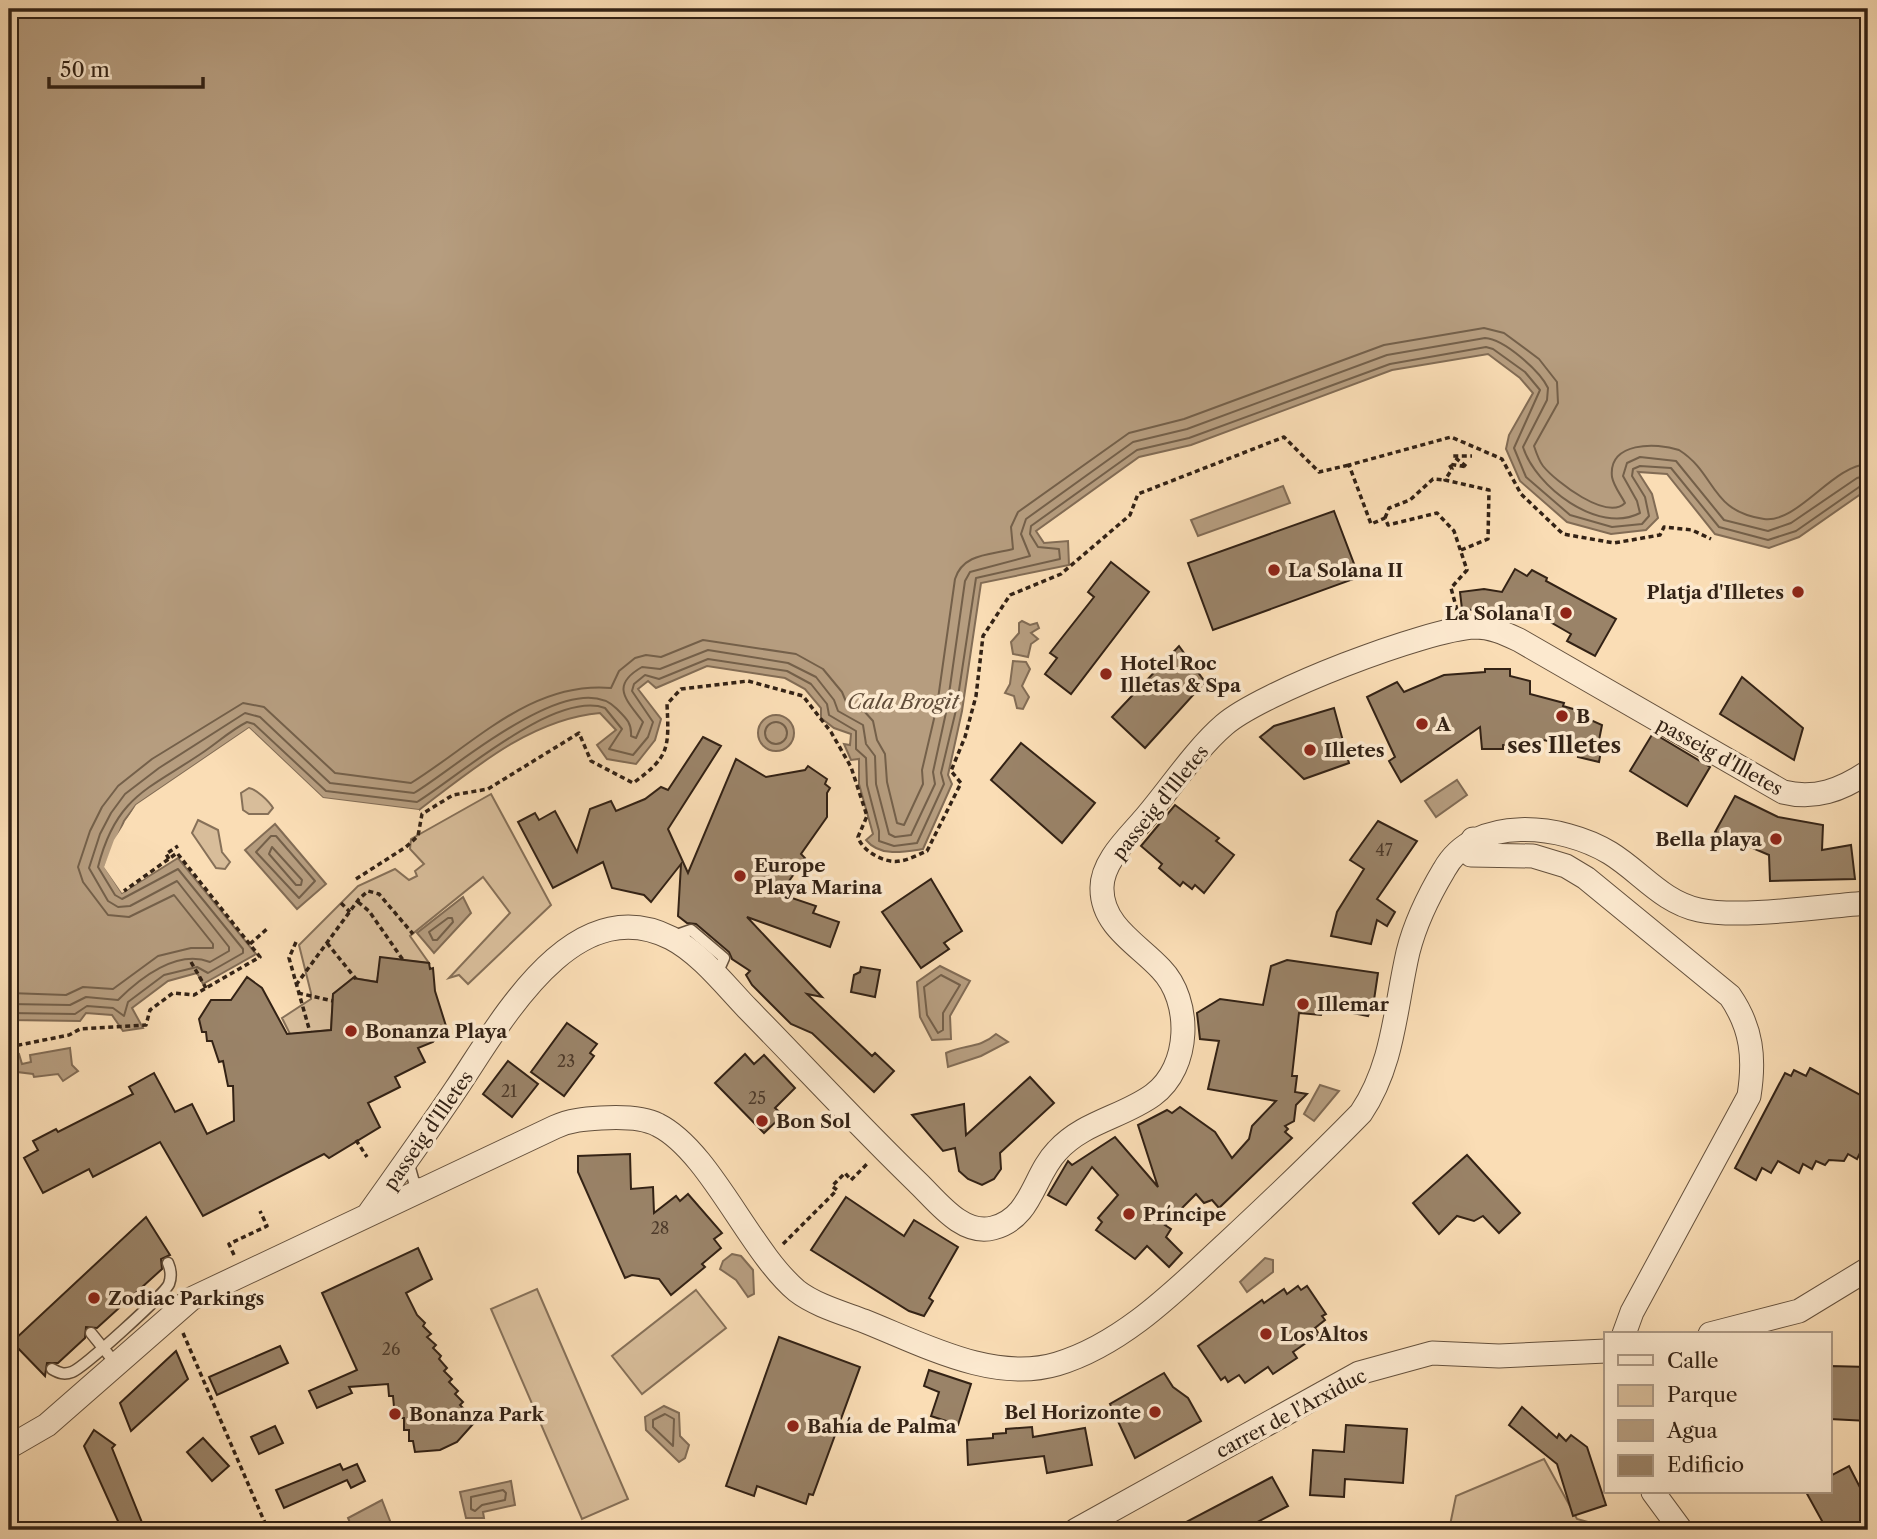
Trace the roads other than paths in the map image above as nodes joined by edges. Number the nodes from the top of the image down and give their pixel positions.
1 (1868, 772) edge
2 (1473, 839) junction
3 (1496, 858) junction
4 (1430, 899) junction
5 (1868, 903) edge
6 (408, 1161) junction
7 (432, 1185) junction
8 (370, 1212) junction
9 (168, 1263) dead end
10 (1868, 1269) edge
11 (1625, 1332) edge
12 (1718, 1332) edge
13 (91, 1333) dead end
14 (1604, 1351) edge
15 (109, 1356) junction
16 (52, 1369) dead end
17 (9, 1447) edge
18 (1654, 1494) edge
19 (1076, 1530) edge
20 (1681, 1530) edge

1 - 6 street, passeig d'Illetes
2 - 3 street
2 - 4 street, passeig d'Illetes
2 - 5 street
3 - 4 street
3 - 11 street
4 - 7 street, passeig d'Illetes
6 - 7 lane
6 - 8 street, passeig d'Illetes
7 - 8 street, passeig d'Illetes
8 - 15 street, passeig d'Illetes
9 - 15 lane
10 - 12 street
13 - 15 lane
14 - 19 street, carrer de l'Arxiduc
15 - 16 lane
15 - 17 street, passeig d'Illetes
18 - 20 street

